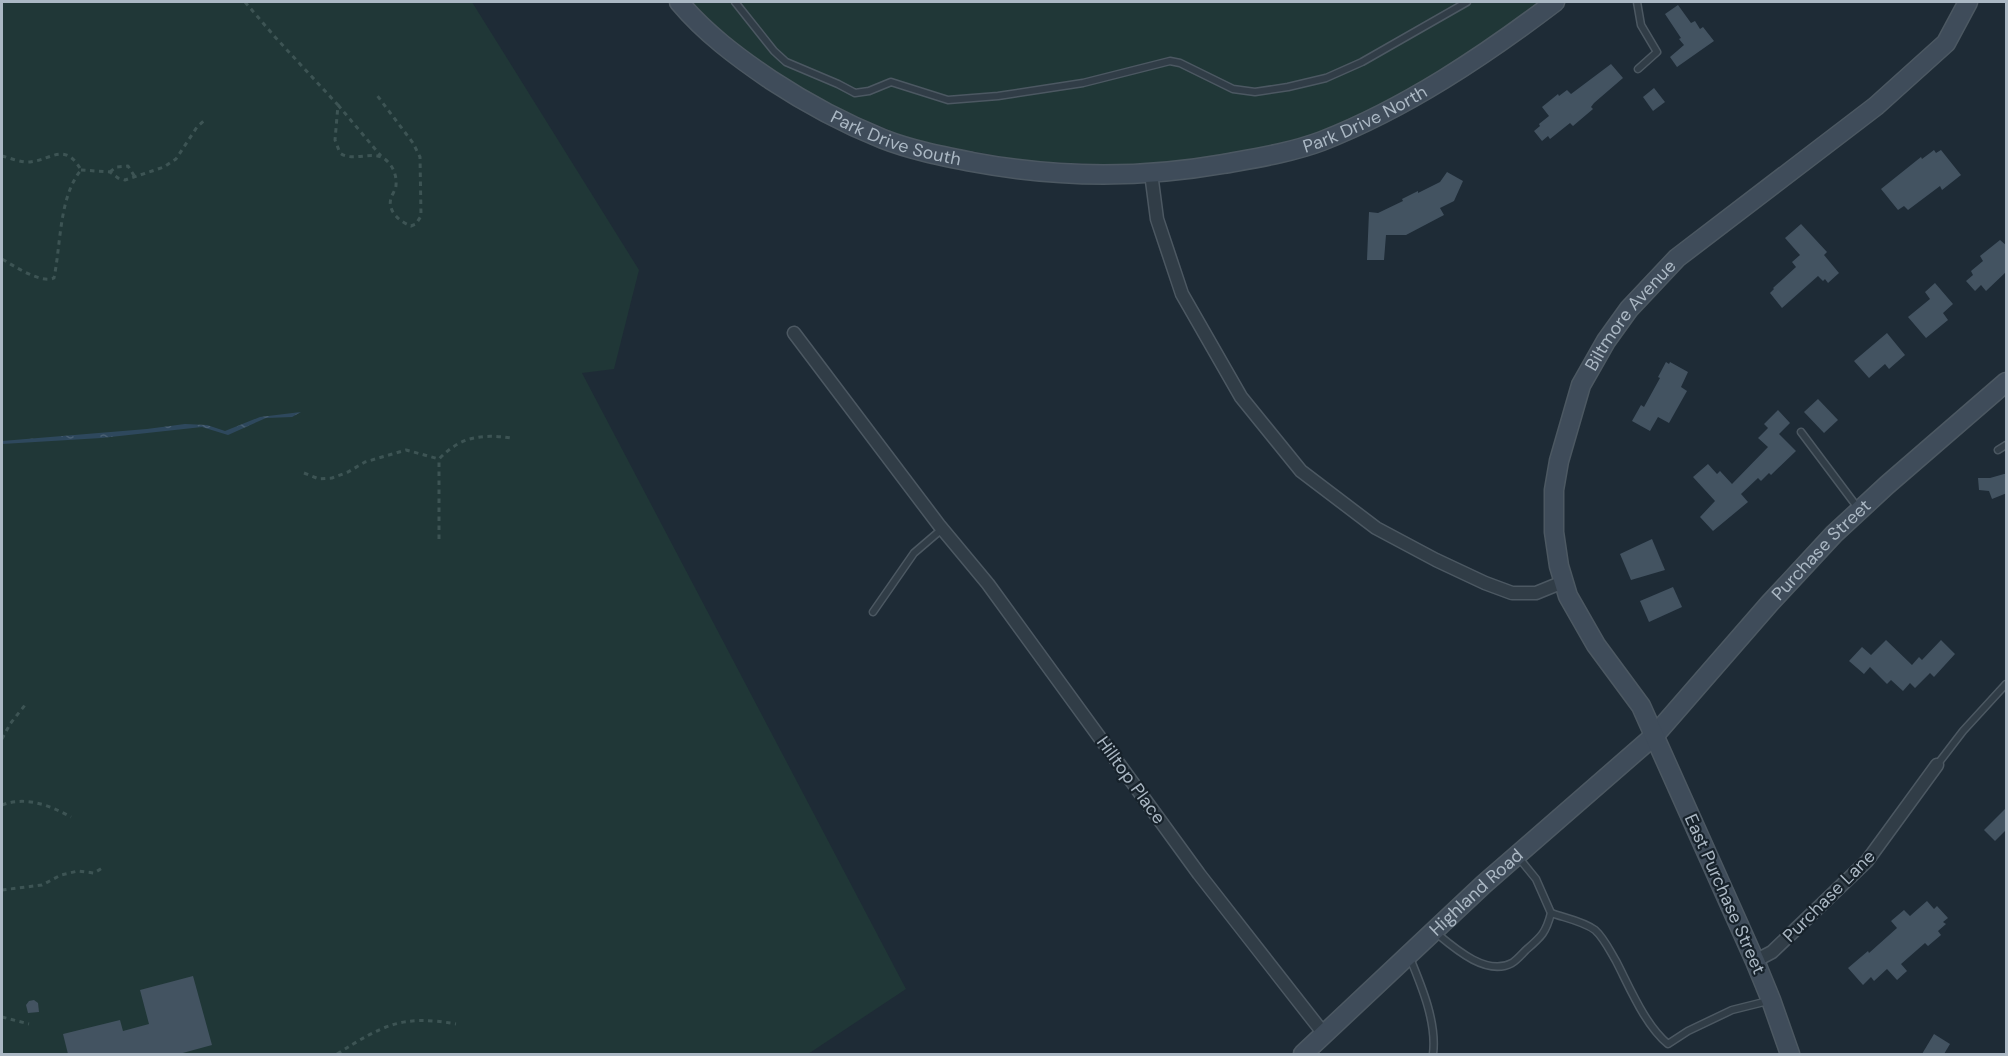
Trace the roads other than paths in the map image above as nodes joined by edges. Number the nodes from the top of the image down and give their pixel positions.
1 (679, 2) edge
2 (735, 2) edge
3 (1467, 2) edge
4 (1555, 2) edge
5 (1637, 2) edge
6 (1968, 2) edge
7 (1638, 69) dead end
8 (1151, 173) junction
9 (794, 333) dead end
10 (2007, 382) edge
11 (1801, 432) dead end
12 (2007, 445) edge
13 (1998, 450) dead end
14 (1860, 510) junction
15 (941, 527) junction
16 (1563, 582) junction
17 (873, 612) dead end
18 (2007, 684) edge
19 (1654, 735) junction
20 (1937, 765) joint
21 (1517, 855) junction
22 (1551, 913) junction
23 (1434, 931) junction
24 (1409, 954) junction
25 (1755, 961) junction
26 (1772, 1000) junction
27 (1324, 1034) junction
28 (1302, 1054) edge
29 (1433, 1054) edge
30 (1790, 1054) edge

1 - 8 street, Park Drive South
2 - 3 lane
4 - 8 street, Park Drive North
5 - 7 lane
6 - 16 street, Biltmore Avenue
8 - 16 street
9 - 15 street, Hilltop Place
10 - 14 street, Purchase Street
11 - 14 lane
12 - 13 lane
14 - 19 street, Purchase Street
15 - 17 lane
15 - 27 street, Hilltop Place
16 - 19 street, Biltmore Avenue
18 - 20 lane
19 - 21 street, Highland Road
19 - 25 street, East Purchase Street
20 - 25 street, Purchase Lane
21 - 22 lane
21 - 23 street, Highland Road
22 - 23 lane
22 - 26 lane
23 - 24 street, Highland Road
24 - 27 street, Highland Road
24 - 29 lane
25 - 26 street, East Purchase Street
26 - 30 street, East Purchase Street
27 - 28 street, Highland Road

